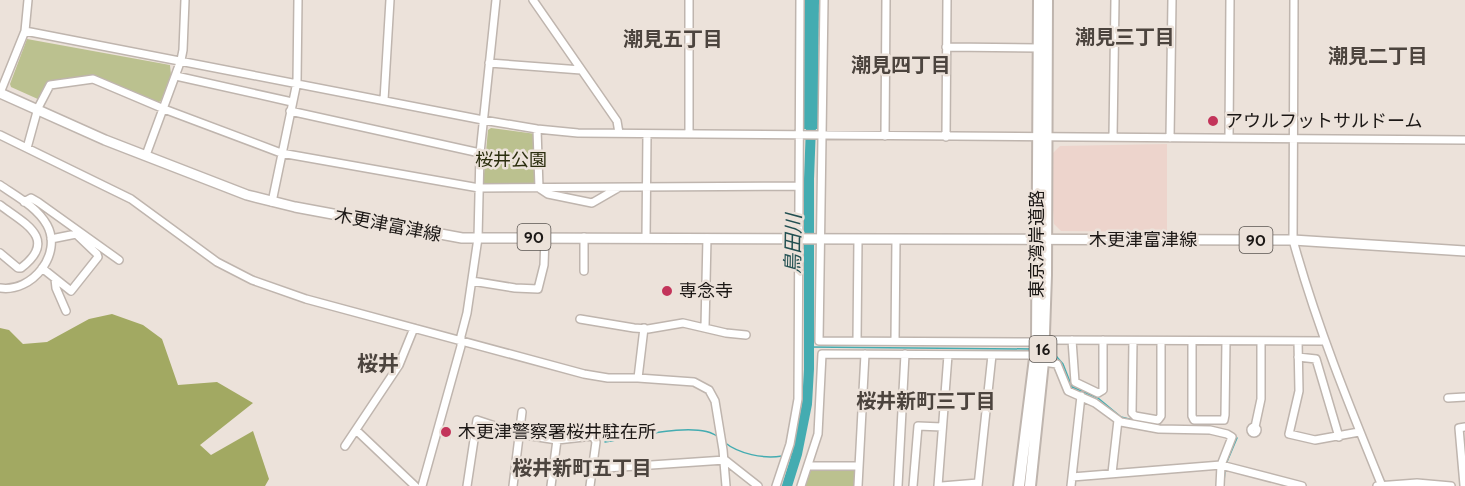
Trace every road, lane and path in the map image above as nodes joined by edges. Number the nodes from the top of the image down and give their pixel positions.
1 (28, 0) edge
2 (185, 0) edge
3 (298, 0) edge
4 (390, 0) edge
5 (496, 0) edge
6 (533, 0) edge
7 (689, 0) edge
8 (800, 0) edge
9 (824, 0) edge
10 (886, 0) edge
11 (947, 0) edge
12 (1039, 0) edge
13 (1047, 0) edge
14 (1115, 0) edge
15 (1172, 0) edge
16 (1230, 0) edge
17 (1294, 0) edge
18 (25, 31) junction
19 (946, 47) junction
20 (1039, 48) junction
21 (181, 60) junction
22 (489, 63) junction
23 (581, 70) junction
24 (176, 76) junction
25 (297, 82) junction
26 (0, 93) edge
27 (384, 100) junction
28 (292, 102) junction
29 (38, 108) junction
30 (164, 109) junction
31 (290, 111) junction
32 (483, 120) junction
33 (537, 129) junction
34 (619, 133) junction
35 (647, 134) junction
36 (689, 134) junction
37 (0, 135) edge
38 (799, 135) junction
39 (822, 136) junction
40 (885, 136) junction
41 (946, 137) junction
42 (1042, 137) junction
43 (1113, 137) junction
44 (1170, 138) junction
45 (1229, 138) junction
46 (1293, 139) junction
47 (1465, 140) edge
48 (27, 148) junction
49 (281, 153) junction
50 (480, 153) junction
51 (146, 155) junction
52 (0, 185) edge
53 (620, 186) junction
54 (646, 186) junction
55 (799, 186) junction
56 (479, 188) junction
57 (539, 188) junction
58 (24, 202) junction
59 (272, 202) junction
60 (0, 205) edge
61 (545, 237) junction
62 (584, 237) junction
63 (478, 238) junction
64 (646, 238) junction
65 (707, 238) junction
66 (51, 239) junction
67 (799, 239) junction
68 (821, 239) junction
69 (858, 240) junction
70 (896, 240) junction
71 (1042, 240) junction
72 (1293, 240) junction
73 (1465, 251) edge
74 (0, 253) edge
75 (119, 261) dead end
76 (42, 268) junction
77 (584, 271) dead end
78 (55, 279) junction
79 (472, 281) junction
80 (0, 288) edge
81 (66, 311) dead end
82 (580, 319) dead end
83 (705, 327) junction
84 (414, 328) junction
85 (644, 328) junction
86 (746, 335) dead end
87 (461, 340) junction
88 (1072, 340) junction
89 (1103, 340) junction
90 (822, 341) junction
91 (857, 341) junction
92 (895, 341) junction
93 (1040, 341) junction
94 (1133, 341) junction
95 (1161, 341) junction
96 (1192, 341) junction
97 (1226, 341) junction
98 (1261, 341) junction
99 (1298, 341) junction
100 (1325, 341) junction
101 (822, 354) junction
102 (864, 354) junction
103 (905, 354) junction
104 (948, 355) junction
105 (992, 355) junction
106 (1298, 357) junction
107 (1039, 359) junction
108 (638, 378) junction
109 (1081, 396) junction
110 (1465, 397) edge
111 (1449, 398) dead end
112 (522, 412) dead end
113 (1118, 420) junction
114 (942, 427) junction
115 (1255, 427) dead end
116 (1465, 427) edge
117 (356, 430) junction
118 (1359, 432) junction
119 (519, 434) junction
120 (1339, 437) junction
121 (557, 440) junction
122 (345, 446) dead end
123 (724, 460) junction
124 (809, 465) junction
125 (1221, 465) junction
126 (859, 466) junction
127 (592, 470) junction
128 (1112, 473) junction
129 (1072, 477) junction
130 (978, 484) edge
131 (1417, 485) edge
132 (415, 486) edge
133 (422, 486) edge
134 (468, 486) edge
135 (513, 486) edge
136 (551, 486) edge
137 (590, 486) edge
138 (726, 486) edge
139 (758, 486) edge
140 (776, 486) edge
141 (801, 486) edge
142 (858, 486) edge
143 (898, 486) edge
144 (913, 486) edge
145 (940, 486) edge
146 (1019, 486) edge
147 (1030, 486) edge
148 (1071, 486) edge
149 (1220, 486) edge
150 (1302, 486) edge
151 (1377, 486) edge
152 (1382, 486) edge
153 (1451, 486) edge
154 (1463, 486) edge

1 - 18 street
2 - 21 street
3 - 25 street
4 - 27 street
5 - 22 street
6 - 23 street
7 - 36 street
8 - 38 street
9 - 39 street
10 - 40 street
11 - 19 street
12 - 20 highway, 東京湾岸道路 / 16
13 - 42 highway, 東京湾岸道路 / 16
14 - 43 street
15 - 44 street
16 - 45 street
17 - 46 street
18 - 21 street
18 - 26 street
19 - 20 street
19 - 41 street
20 - 42 highway, 東京湾岸道路 / 16
21 - 24 street
21 - 25 street
22 - 23 street
22 - 32 street
23 - 34 street
24 - 28 street
24 - 30 street
25 - 27 street
25 - 28 street
26 - 29 main road, 木更津富津線 / 90
27 - 32 street
28 - 31 street
29 - 30 street
29 - 48 street
29 - 51 main road, 木更津富津線 / 90
30 - 49 street
30 - 51 street
31 - 49 street
31 - 50 street
32 - 33 street
32 - 50 street
33 - 34 street
33 - 57 street
34 - 35 street
35 - 36 street
35 - 54 street
36 - 38 street
37 - 48 street
38 - 39 street
38 - 55 street
39 - 40 street
39 - 68 street
40 - 41 street
41 - 42 street
42 - 43 street
42 - 71 highway, 東京湾岸道路 / 16
43 - 44 street
44 - 45 street
45 - 46 street
46 - 47 street
46 - 72 street
48 - 84 street
49 - 56 street
49 - 59 street
50 - 56 street
51 - 59 main road, 木更津富津線 / 90
52 - 58 street
53 - 54 street
53 - 57 street
53 - 57 street
54 - 55 street
54 - 64 street
55 - 67 street
56 - 57 street
56 - 63 street
58 - 66 street
58 - 75 street
59 - 63 main road, 木更津富津線 / 90
60 - 74 street
61 - 62 main road, 木更津富津線 / 90
61 - 63 main road, 木更津富津線 / 90
61 - 79 street
62 - 64 main road, 木更津富津線 / 90
62 - 77 street
63 - 79 street
64 - 65 main road, 木更津富津線 / 90
65 - 67 main road, 木更津富津線 / 90
65 - 83 street
66 - 76 street
66 - 78 street
67 - 68 main road, 90
67 - 140 street
68 - 69 main road, 木更津富津線 / 90
68 - 90 street
69 - 70 main road, 木更津富津線 / 90
69 - 91 street
70 - 71 main road, 木更津富津線 / 90
70 - 92 street
71 - 72 main road, 木更津富津線 / 90
71 - 93 highway, 東京湾岸道路 / 16
72 - 73 main road, 木更津富津線 / 90
72 - 100 street
76 - 78 street
76 - 80 street
78 - 81 street
79 - 87 street
82 - 85 street
83 - 85 street
83 - 86 street
84 - 87 street
84 - 117 street
85 - 108 street
87 - 108 street
87 - 133 street
88 - 89 street
88 - 89 street
88 - 93 street
89 - 94 street
90 - 91 street
90 - 101 street
91 - 92 street
92 - 93 street
93 - 107 highway, 東京湾岸道路 / 16
94 - 95 street
94 - 95 street
95 - 96 street
96 - 97 street
96 - 97 street
97 - 98 street
98 - 99 street
98 - 115 street
99 - 100 street
99 - 106 street
100 - 118 street
101 - 102 street
101 - 124 street
102 - 103 street
102 - 126 street
103 - 104 street
103 - 143 street
104 - 105 street
104 - 114 street
105 - 107 street
105 - 130 street
106 - 120 street
106 - 120 street
107 - 109 street
107 - 146 highway, 東京湾岸道路 / 16
107 - 147 highway, 東京湾岸道路 / 16
108 - 123 street
109 - 113 street
109 - 129 street
110 - 111 street
112 - 119 street
113 - 125 street
113 - 128 street
114 - 144 street
114 - 145 street
116 - 154 street
117 - 122 street
117 - 132 street
118 - 120 street
118 - 152 street
119 - 121 street
119 - 134 street
119 - 135 street
121 - 127 street
121 - 136 street
123 - 127 street
123 - 138 street
123 - 139 street
124 - 126 street
124 - 141 street
125 - 128 street
125 - 149 street
125 - 150 street
126 - 142 street
127 - 137 street
128 - 129 street
129 - 148 street
130 - 145 street
131 - 152 street
131 - 153 street
151 - 152 street

